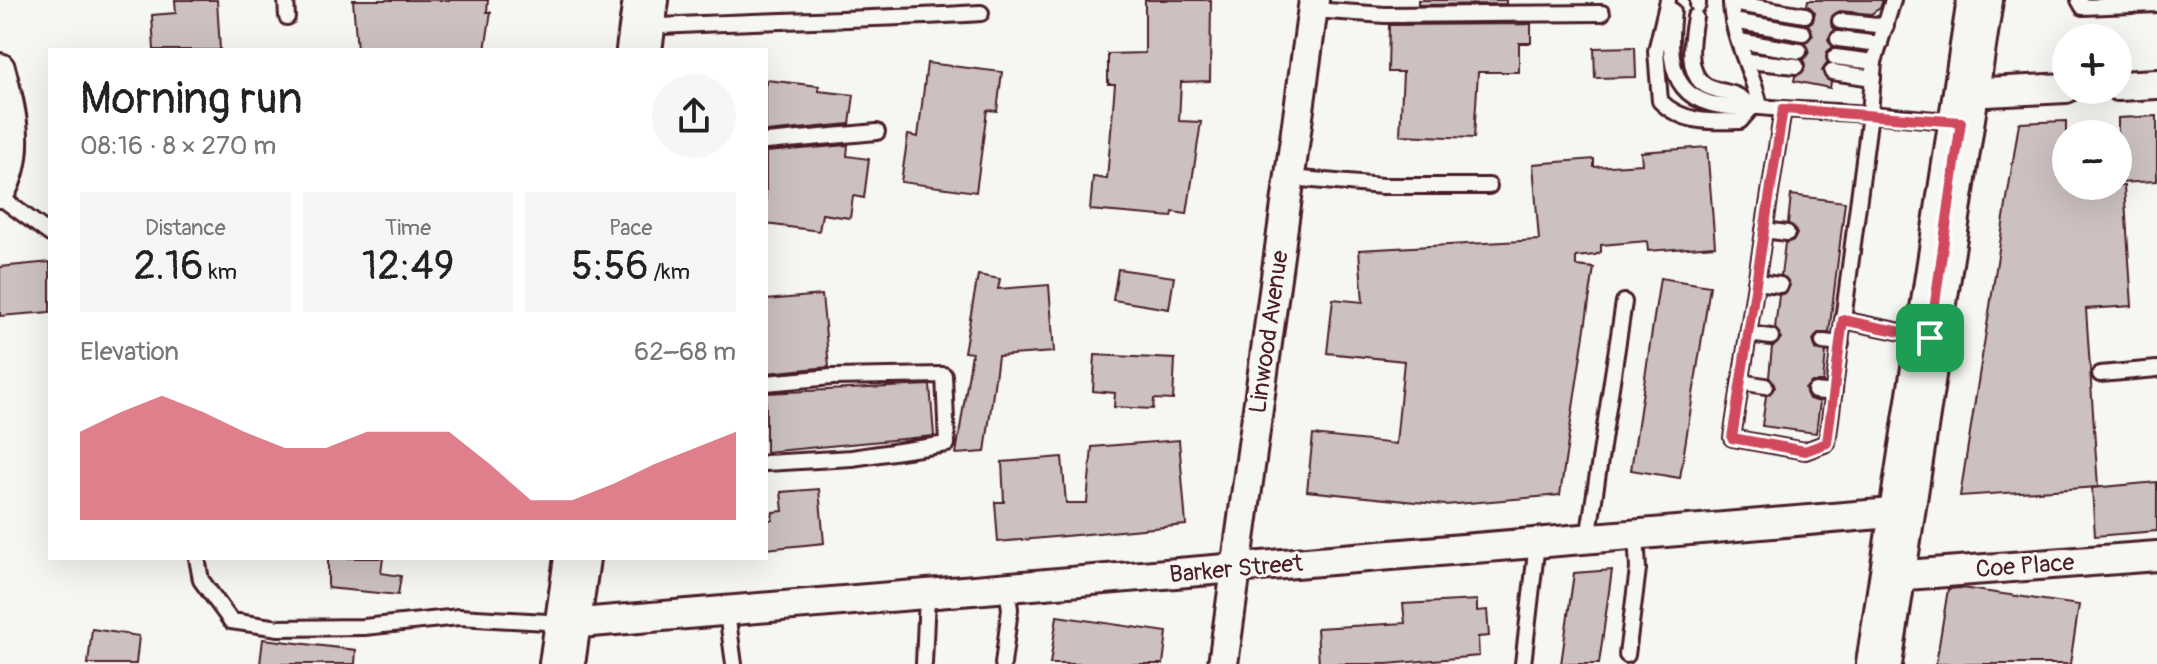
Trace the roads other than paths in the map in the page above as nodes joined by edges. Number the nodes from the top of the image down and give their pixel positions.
1 (286, 0) edge
2 (1668, 0) edge
3 (1677, 0) edge
4 (1893, 0) edge
5 (1980, 0) edge
6 (2079, 0) edge
7 (1731, 2) edge
8 (2157, 4) edge
9 (1314, 5) edge
10 (1697, 7) edge
11 (981, 13) dead end
12 (1602, 13) dead end
13 (1805, 15) dead end
14 (287, 17) dead end
15 (1733, 21) junction
16 (1840, 21) dead end
17 (642, 26) edge
18 (1886, 26) junction
19 (1803, 33) dead end
20 (1838, 39) dead end
21 (1739, 41) junction
22 (1880, 44) junction
23 (1835, 57) dead end
24 (1747, 61) junction
25 (1874, 62) junction
26 (0, 68) edge
27 (1832, 72) dead end
28 (1873, 78) junction
29 (2157, 84) edge
30 (2132, 85) edge
31 (2052, 91) edge
32 (1756, 107) junction
33 (1964, 107) junction
34 (1783, 109) junction
35 (1870, 114) junction
36 (877, 132) dead end
37 (768, 142) edge
38 (1290, 178) junction
39 (1489, 186) dead end
40 (0, 195) edge
41 (1764, 230) junction
42 (48, 232) edge
43 (1787, 233) dead end
44 (1839, 240) dead end
45 (1856, 242) junction
46 (1756, 282) junction
47 (1780, 285) dead end
48 (1830, 292) dead end
49 (1847, 294) junction
50 (1624, 302) dead end
51 (1843, 320) junction
52 (1748, 334) junction
53 (1771, 337) dead end
54 (1930, 338) junction
55 (1823, 342) dead end
56 (1841, 344) junction
57 (2157, 369) edge
58 (2100, 374) dead end
59 (1740, 382) junction
60 (768, 383) edge
61 (1765, 386) dead end
62 (1815, 391) dead end
63 (1834, 393) junction
64 (768, 463) edge
65 (1904, 512) junction
66 (1636, 535) junction
67 (1588, 539) junction
68 (1537, 543) junction
69 (2157, 556) edge
70 (197, 560) edge
71 (577, 560) edge
72 (1237, 569) junction
73 (1893, 576) junction
74 (1007, 589) junction
75 (927, 595) junction
76 (727, 613) junction
77 (565, 644) edge
78 (1627, 655) dead end
79 (734, 664) edge
80 (924, 664) edge
81 (1003, 664) edge
82 (1223, 664) edge
83 (1523, 664) edge
84 (1879, 664) edge

1 - 14 lane
2 - 32 lane
3 - 32 lane
4 - 18 lane
5 - 33 main road
6 - 8 lane
7 - 13 lane
7 - 15 lane
9 - 12 lane
9 - 38 street, Linwood Avenue
10 - 32 lane
11 - 17 lane
15 - 19 lane
15 - 21 lane
16 - 18 lane
18 - 22 lane
20 - 22 lane
21 - 24 lane
21 - 24 lane
22 - 25 lane
23 - 25 lane
24 - 32 lane
25 - 28 lane
26 - 40 street
27 - 28 lane
28 - 35 lane
29 - 30 street
31 - 33 street
32 - 34 lane
33 - 35 lane
33 - 54 main road
34 - 35 lane
34 - 41 lane
35 - 45 lane
36 - 37 lane
38 - 39 lane
38 - 72 street, Linwood Avenue
40 - 42 lane
41 - 43 lane
41 - 46 lane
44 - 45 lane
45 - 49 lane
46 - 47 lane
46 - 52 lane
48 - 49 lane
49 - 51 lane
50 - 67 lane
51 - 54 lane
51 - 56 lane
52 - 53 lane
52 - 59 lane
54 - 65 main road
55 - 56 lane
56 - 63 lane
57 - 58 lane
59 - 61 lane
59 - 63 lane
60 - 64 lane
62 - 63 lane
65 - 66 street, Barker Street
65 - 73 main road
66 - 67 street, Barker Street
66 - 78 lane
67 - 68 street, Barker Street
68 - 72 street, Barker Street
68 - 83 lane
69 - 73 street, Coe Place
70 - 77 lane
71 - 77 main road
72 - 74 street, Barker Street
72 - 82 street, Linwood Avenue
73 - 84 main road
74 - 75 street, Barker Street
74 - 81 lane
75 - 76 street, Barker Street
75 - 80 lane
76 - 77 street, Barker Street
76 - 79 lane

